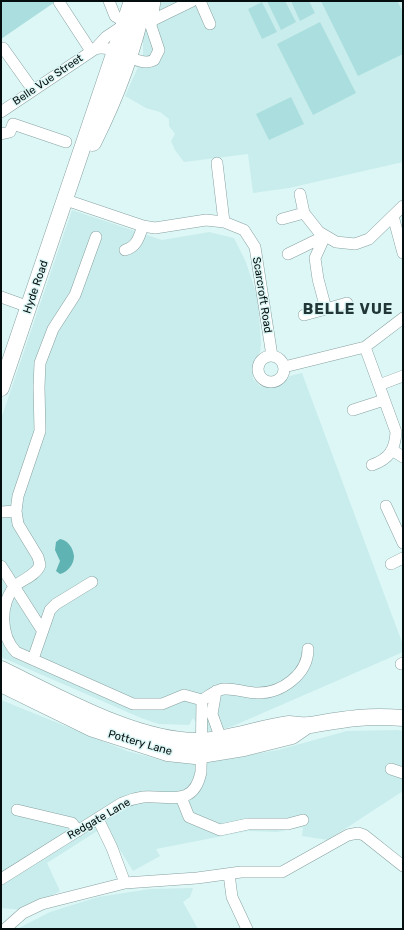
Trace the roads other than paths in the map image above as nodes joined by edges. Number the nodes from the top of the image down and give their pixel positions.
1 (109, 1) edge
2 (132, 1) edge
3 (141, 1) edge
4 (144, 1) edge
5 (155, 1) edge
6 (192, 1) edge
7 (200, 1) edge
8 (60, 2) edge
9 (151, 21) junction
10 (125, 23) junction
11 (210, 24) dead end
12 (1, 48) edge
13 (93, 50) junction
14 (122, 54) junction
15 (33, 90) junction
16 (1, 112) edge
17 (1, 134) edge
18 (66, 142) dead end
19 (217, 163) dead end
20 (71, 185) junction
21 (300, 194) dead end
22 (66, 200) junction
23 (403, 206) edge
24 (304, 213) junction
25 (393, 216) junction
26 (282, 219) dead end
27 (224, 222) junction
28 (143, 226) junction
29 (325, 236) junction
30 (96, 237) dead end
31 (125, 250) dead end
32 (403, 253) edge
33 (288, 254) dead end
34 (1, 298) edge
35 (347, 303) dead end
36 (29, 307) junction
37 (326, 309) junction
38 (304, 315) dead end
39 (403, 318) edge
40 (365, 347) junction
41 (272, 356) junction
42 (284, 367) junction
43 (403, 376) edge
44 (379, 385) junction
45 (1, 388) edge
46 (384, 400) junction
47 (353, 410) dead end
48 (392, 450) junction
49 (403, 456) edge
50 (372, 465) dead end
51 (386, 506) dead end
52 (16, 511) junction
53 (1, 512) edge
54 (403, 543) edge
55 (403, 558) edge
56 (391, 564) dead end
57 (1, 566) edge
58 (92, 582) dead end
59 (15, 586) junction
60 (42, 630) junction
61 (308, 649) dead end
62 (33, 659) junction
63 (1, 669) edge
64 (1, 684) edge
65 (216, 691) junction
66 (202, 700) junction
67 (403, 718) edge
68 (308, 725) junction
69 (221, 739) junction
70 (201, 748) junction
71 (390, 769) dead end
72 (403, 773) edge
73 (181, 798) junction
74 (18, 810) dead end
75 (98, 819) junction
76 (303, 820) dead end
77 (78, 831) junction
78 (403, 866) edge
79 (229, 874) junction
80 (1, 879) edge
81 (125, 883) junction
82 (5, 929) edge
83 (247, 929) edge

1 - 10 street
2 - 10 highway, Hyde Road
3 - 14 highway, Hyde Road
4 - 14 highway, Hyde Road
5 - 9 street
6 - 9 street
7 - 11 street
8 - 13 street
9 - 14 street, Belle Vue Street
10 - 13 street, Belle Vue Street
10 - 14 highway, Hyde Road
12 - 15 street
13 - 14 street, Belle Vue Street
13 - 15 street, Belle Vue Street
14 - 20 highway, Hyde Road
14 - 20 highway, Hyde Road
15 - 16 street, Belle Vue Street
17 - 18 street
19 - 27 street
20 - 22 highway, Hyde Road
21 - 24 street
22 - 28 street, Scarcroft Road
22 - 36 highway, Hyde Road
23 - 25 street
24 - 26 street
24 - 29 street
25 - 29 street
25 - 32 street
27 - 28 street, Scarcroft Road
27 - 41 street, Scarcroft Road
28 - 31 street
29 - 33 street
29 - 37 street
30 - 52 street
34 - 36 street
35 - 37 street
36 - 45 highway, Hyde Road
37 - 38 street
39 - 40 street
40 - 42 street
40 - 44 street
41 - 42 street
41 - 42 street
43 - 44 street
44 - 46 street
46 - 47 street
46 - 48 street
48 - 49 street
48 - 50 street
51 - 54 street
52 - 53 street
52 - 59 street
55 - 56 street
57 - 59 street
58 - 60 street
59 - 60 street
59 - 62 street
60 - 62 street
61 - 65 street
62 - 66 street
63 - 70 highway, Pottery Lane
64 - 70 highway, Pottery Lane
65 - 66 street
65 - 69 street
66 - 70 street
67 - 68 highway, Pottery Lane
68 - 69 highway, Pottery Lane
68 - 70 highway, Pottery Lane
69 - 70 highway, Pottery Lane
70 - 73 street
71 - 72 street
73 - 75 street, Redgate Lane
73 - 76 street
74 - 77 street
75 - 77 street, Redgate Lane
75 - 81 street
77 - 80 street, Redgate Lane
78 - 79 street
79 - 81 street
79 - 83 street
81 - 82 street

